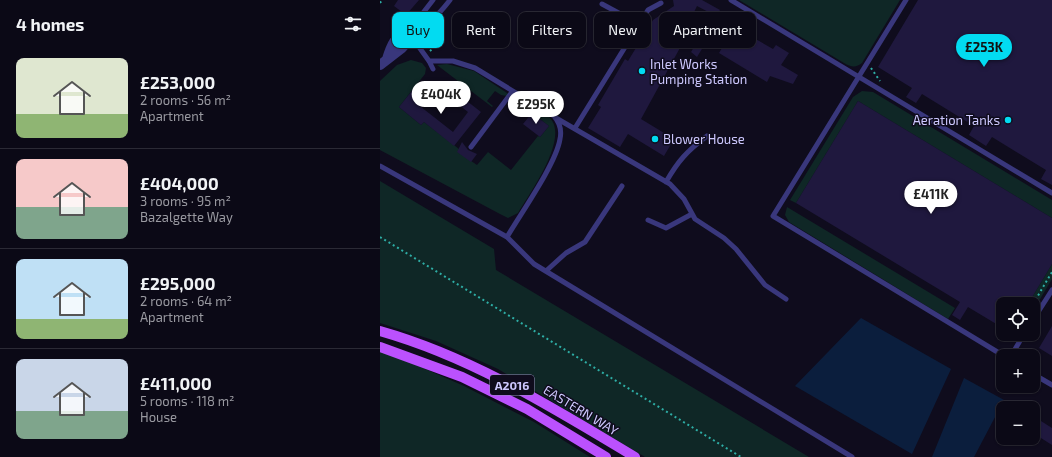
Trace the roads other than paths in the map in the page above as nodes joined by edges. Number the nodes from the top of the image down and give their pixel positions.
1 (433, 0) edge
2 (450, 0) edge
3 (731, 0) edge
4 (906, 0) edge
5 (662, 3) dead end
6 (602, 4) dead end
7 (424, 12) edge
8 (441, 12) edge
9 (617, 12) edge
10 (647, 12) edge
11 (392, 46) edge
12 (420, 48) edge
13 (624, 48) edge
14 (429, 61) junction
15 (382, 62) edge
16 (432, 69) dead end
17 (860, 77) junction
18 (512, 92) junction
19 (554, 116) junction
20 (575, 128) junction
21 (707, 136) dead end
22 (472, 147) dead end
23 (380, 166) edge
24 (666, 182) junction
25 (622, 186) dead end
26 (1052, 192) edge
27 (692, 214) junction
28 (648, 220) dead end
29 (507, 237) junction
30 (546, 271) junction
31 (1052, 290) edge
32 (786, 299) dead end
33 (1040, 309) edge
34 (380, 331) edge
35 (380, 347) edge
36 (996, 351) edge
37 (1040, 378) edge
38 (1052, 385) edge
39 (602, 438) junction
40 (594, 450) junction
41 (606, 457) edge
42 (634, 457) edge
43 (852, 457) edge

1 - 7 lane
2 - 8 lane
3 - 17 lane
4 - 17 lane
5 - 10 lane
6 - 9 lane
11 - 15 street
12 - 14 lane
13 - 20 lane
14 - 16 lane
14 - 18 lane
17 - 26 lane
17 - 36 lane
18 - 19 lane
18 - 22 lane
19 - 20 lane
19 - 29 lane
20 - 24 lane
21 - 24 lane
23 - 29 lane
24 - 27 lane
25 - 30 lane
27 - 28 lane
27 - 32 lane
29 - 30 lane
30 - 43 lane
31 - 33 lane
34 - 39 main road, EASTERN WAY / A2016
35 - 40 main road, EASTERN WAY / A2016
37 - 38 lane
39 - 40 lane
39 - 42 main road, EASTERN WAY / A2016
40 - 41 main road, EASTERN WAY / A2016

